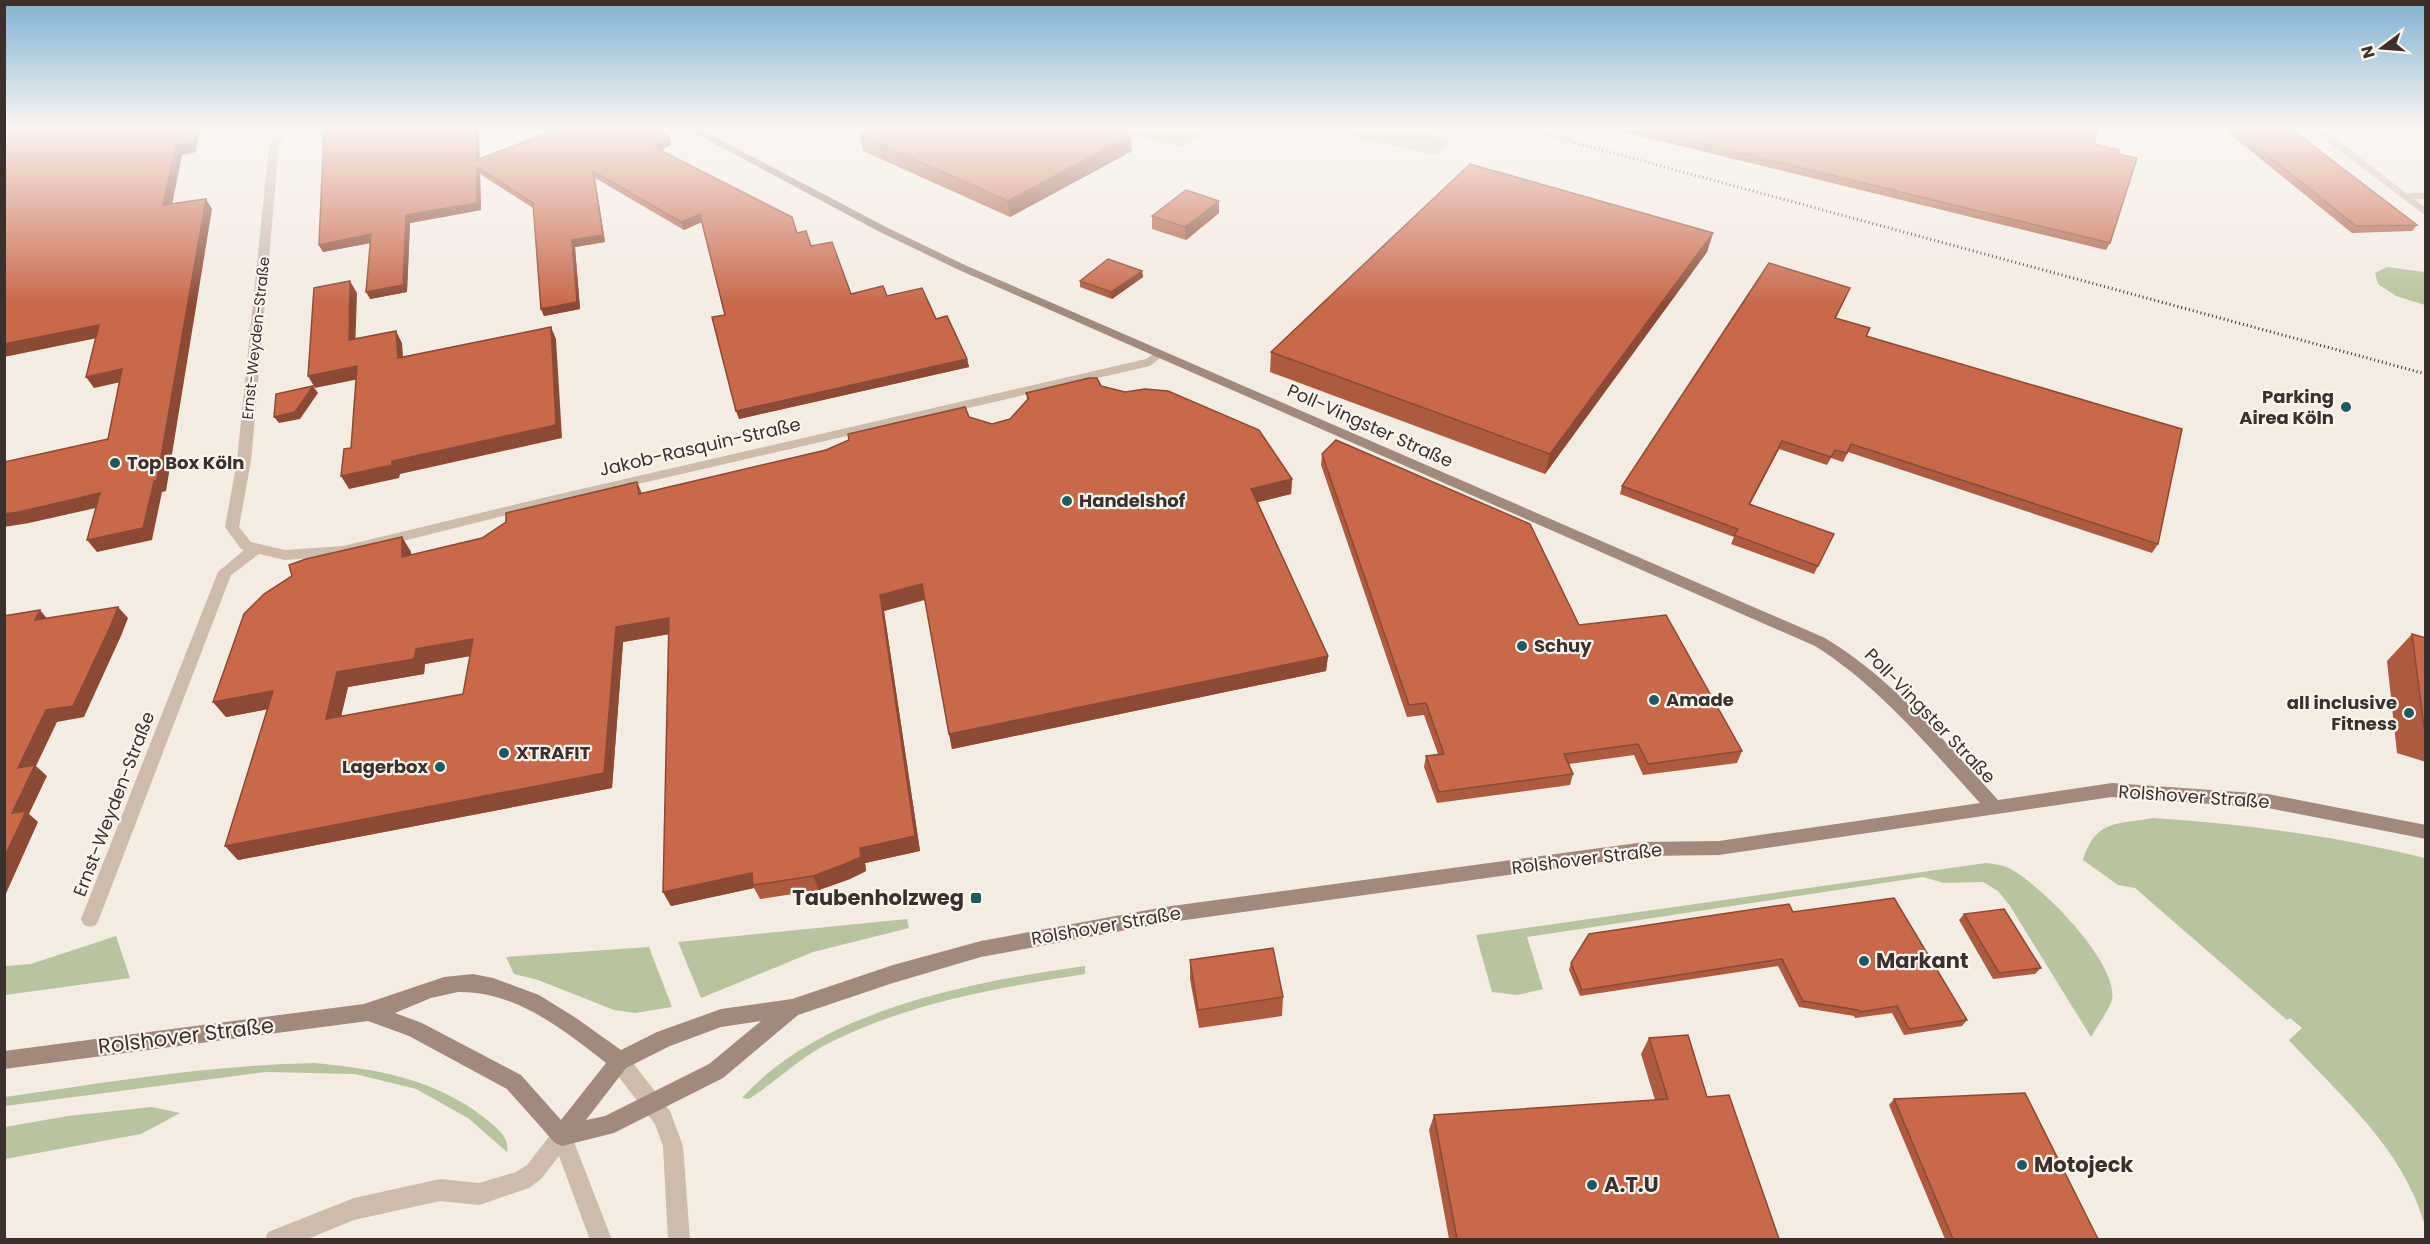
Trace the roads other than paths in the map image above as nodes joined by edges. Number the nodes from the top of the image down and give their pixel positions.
1 (270, 187) edge
2 (802, 187) edge
3 (2392, 187) edge
4 (2404, 196) junction
5 (2426, 196) edge
6 (2426, 213) edge
7 (1159, 354) junction
8 (252, 547) junction
9 (1994, 807) junction
10 (2426, 832) edge
11 (90, 919) dead end
12 (792, 1008) junction
13 (368, 1012) junction
14 (4, 1060) edge
15 (619, 1061) junction
16 (653, 1103) junction
17 (562, 1136) junction
18 (276, 1239) edge
19 (601, 1239) edge
20 (679, 1239) edge

1 - 8 street, Ernst-Weyden-Straße
2 - 7 street, Poll-Vingster Straße
3 - 4 street
4 - 5 street
4 - 6 street
7 - 8 street, Jakob-Rasquin-Straße
7 - 9 street, Poll-Vingster Straße
8 - 11 street, Ernst-Weyden-Straße
9 - 10 street, Rolshover Straße
9 - 12 street, Rolshover Straße
12 - 15 street, Rolshover Straße
12 - 16 street, Rolshover Straße
13 - 14 street, Rolshover Straße
13 - 15 street, Rolshover Straße
13 - 17 street, Rolshover Straße
15 - 16 street
15 - 17 street, Rolshover Straße
16 - 17 street, Rolshover Straße
16 - 20 street
17 - 18 street
17 - 19 street

